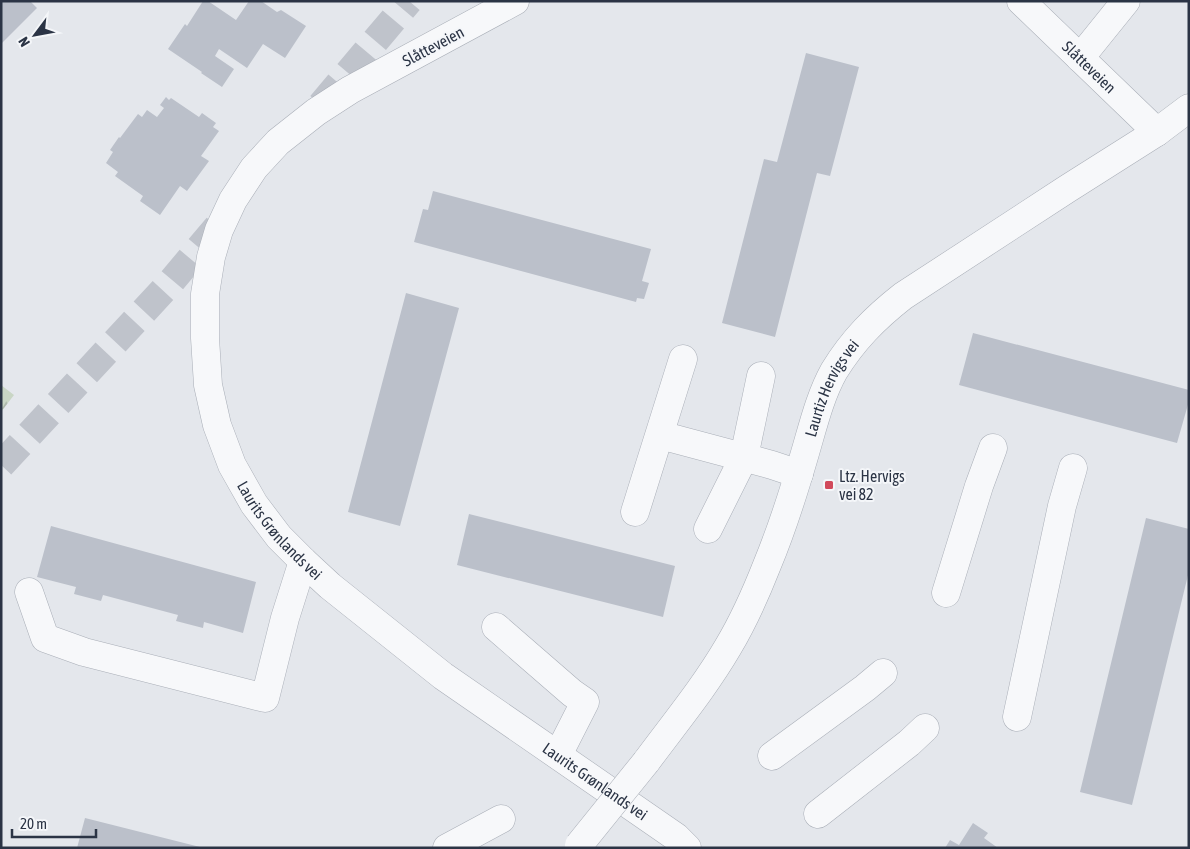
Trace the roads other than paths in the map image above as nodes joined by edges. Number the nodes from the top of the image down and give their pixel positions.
1 (515, 1) edge
2 (1021, 1) edge
3 (1126, 1) edge
4 (1080, 58) junction
5 (350, 90) joint
6 (1189, 108) edge
7 (1157, 132) junction
8 (683, 359) dead end
9 (761, 376) dead end
10 (660, 435) junction
11 (993, 448) dead end
12 (744, 457) junction
13 (1074, 468) dead end
14 (799, 474) junction
15 (635, 512) dead end
16 (708, 529) dead end
17 (304, 561) junction
18 (29, 592) dead end
19 (946, 593) dead end
20 (496, 627) dead end
21 (883, 673) dead end
22 (1017, 717) dead end
23 (925, 728) dead end
24 (558, 756) junction
25 (772, 756) dead end
26 (818, 814) dead end
27 (501, 819) dead end
28 (577, 846) edge
29 (447, 848) edge
30 (687, 848) edge

1 - 5 street, Slåtteveien
2 - 4 street, Slåtteveien
3 - 4 street
4 - 7 street, Slåtteveien
5 - 17 street, Laurits Grønlands vei
6 - 7 street, Laurtiz Hervigs vei
7 - 14 street, Laurtiz Hervigs vei
8 - 10 street
9 - 12 street
10 - 12 street
10 - 15 street
11 - 19 street
12 - 14 street
12 - 16 street
13 - 22 street
14 - 28 street, Laurtiz Hervigs vei, bridge
17 - 18 street
17 - 24 street, Laurits Grønlands vei
20 - 24 street
21 - 25 street
23 - 26 street
24 - 30 street, Laurits Grønlands vei
27 - 29 street

